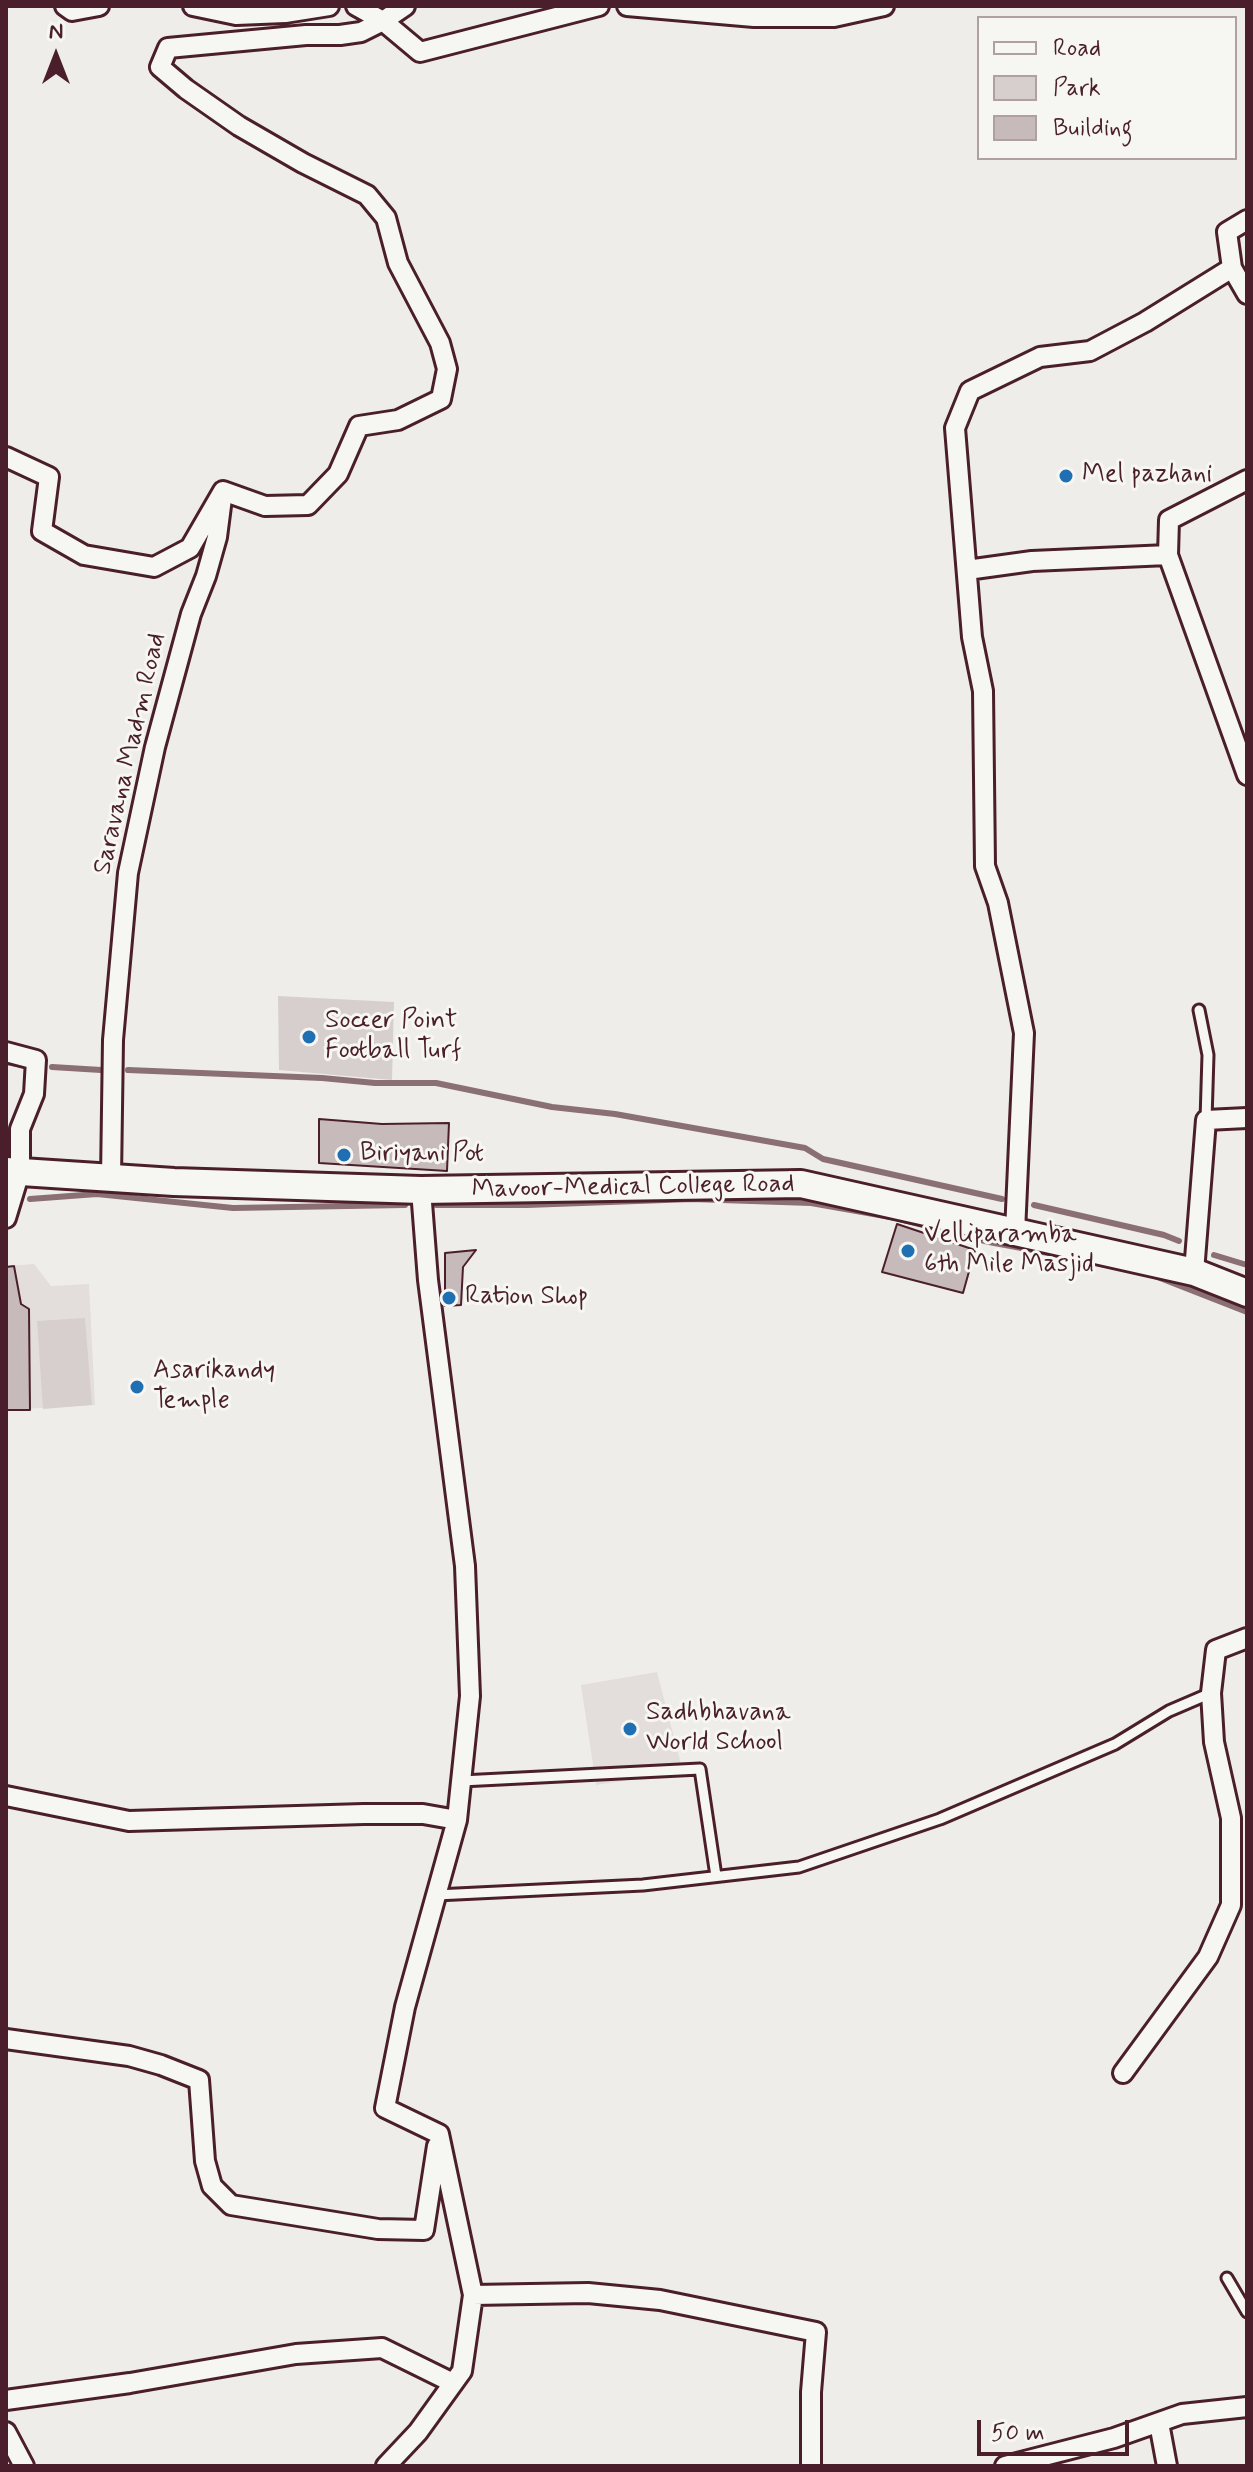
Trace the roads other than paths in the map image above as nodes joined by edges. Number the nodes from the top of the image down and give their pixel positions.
1 (65, 6) edge
2 (99, 6) edge
3 (193, 6) edge
4 (329, 6) edge
5 (356, 6) edge
6 (405, 6) edge
7 (599, 6) edge
8 (627, 6) edge
9 (884, 6) edge
10 (383, 21) junction
11 (1247, 220) edge
12 (1232, 268) junction
13 (1247, 294) edge
14 (6, 457) edge
15 (1247, 480) edge
16 (223, 491) junction
17 (1168, 555) junction
18 (967, 570) junction
19 (1247, 775) edge
20 (1199, 1010) dead end
21 (6, 1052) edge
22 (1247, 1118) edge
23 (1206, 1120) junction
24 (13, 1172) edge
25 (111, 1178) junction
26 (421, 1190) junction
27 (6, 1218) edge
28 (1015, 1232) junction
29 (1194, 1272) junction
30 (1247, 1293) edge
31 (1247, 1638) edge
32 (1211, 1693) junction
33 (461, 1781) junction
34 (6, 1796) edge
35 (457, 1820) junction
36 (716, 1876) junction
37 (436, 1895) junction
38 (6, 2039) edge
39 (1123, 2073) dead end
40 (439, 2134) junction
41 (1227, 2278) dead end
42 (473, 2295) junction
43 (1247, 2312) edge
44 (453, 2383) junction
45 (6, 2400) edge
46 (1247, 2407) edge
47 (1159, 2423) junction
48 (6, 2432) edge
49 (24, 2466) edge
50 (386, 2466) edge
51 (811, 2466) edge
52 (1005, 2466) edge
53 (1167, 2466) edge

1 - 2 street
3 - 4 street
5 - 10 street
6 - 10 street
7 - 10 street
8 - 9 street
10 - 16 street
11 - 12 street
12 - 13 street
12 - 18 street
14 - 16 street
15 - 17 street
16 - 25 street, Saravana Madm Road
17 - 18 street
17 - 19 street
18 - 28 street
20 - 23 lane
21 - 24 street
22 - 23 street
23 - 29 street
24 - 25 main road, Mavoor-Medical College Road
24 - 27 street
25 - 26 main road, Mavoor-Medical College Road
26 - 28 main road, Mavoor-Medical College Road
26 - 33 street
28 - 29 main road, Mavoor-Medical College Road
29 - 30 main road, Mavoor-Medical College Road
31 - 32 street
32 - 36 lane
32 - 39 street
33 - 35 street
33 - 36 lane
34 - 35 street
35 - 37 street
36 - 37 lane
37 - 40 street
38 - 40 street
40 - 42 street
41 - 43 lane
42 - 44 street
42 - 51 street
44 - 45 street
44 - 50 street
46 - 47 street
47 - 52 street
47 - 53 street
48 - 49 street

